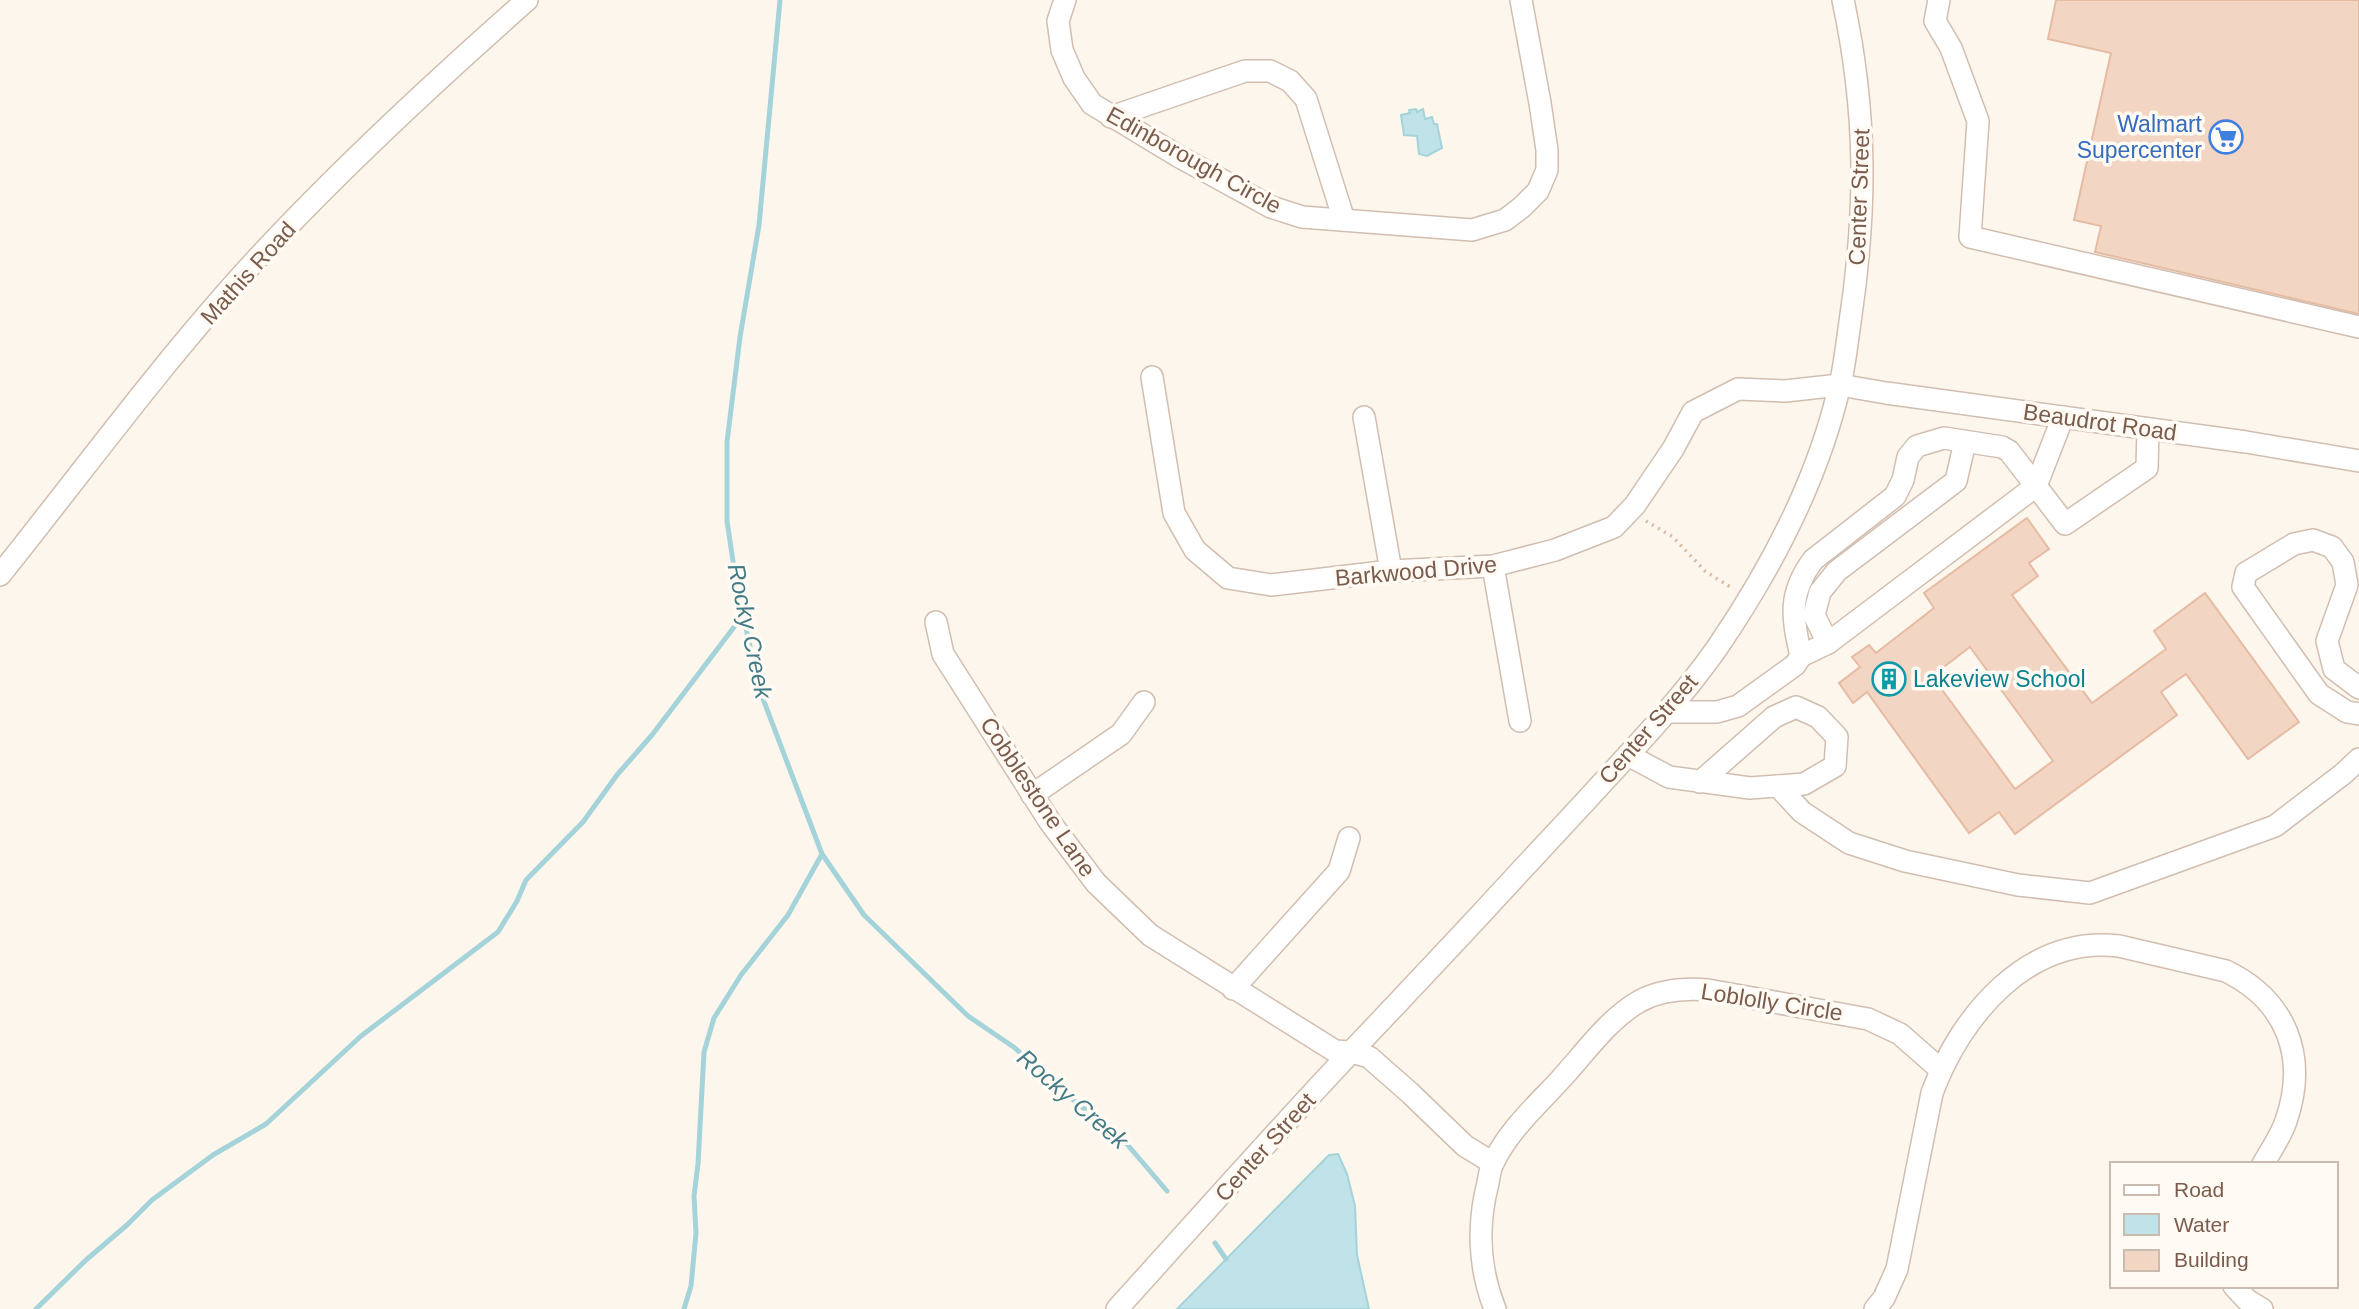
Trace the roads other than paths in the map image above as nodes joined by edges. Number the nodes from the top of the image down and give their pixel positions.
1 (527, 0) edge
2 (1065, 0) edge
3 (1521, 0) edge
4 (1843, 0) edge
5 (1939, 0) edge
6 (1111, 117) junction
7 (1344, 220) junction
8 (2359, 327) edge
9 (1152, 377) dead end
10 (1840, 385) junction
11 (1364, 417) dead end
12 (2063, 417) junction
13 (2148, 429) junction
14 (1965, 442) junction
15 (2359, 461) edge
16 (2036, 486) junction
17 (1493, 566) junction
18 (1391, 571) junction
19 (0, 575) edge
20 (936, 622) dead end
21 (1828, 643) junction
22 (1801, 656) junction
23 (2359, 688) edge
24 (1144, 702) dead end
25 (1666, 712) junction
26 (2359, 714) edge
27 (1520, 721) dead end
28 (1628, 755) junction
29 (2359, 759) edge
30 (1700, 782) junction
31 (1778, 786) junction
32 (1032, 795) junction
33 (1349, 838) dead end
34 (1233, 989) junction
35 (1351, 1052) junction
36 (1941, 1070) junction
37 (2264, 1162) edge
38 (1493, 1163) junction
39 (2236, 1288) edge
40 (1117, 1309) edge
41 (1495, 1309) edge
42 (1875, 1309) edge
43 (2262, 1309) edge

1 - 19 street, Mathis Road
2 - 6 street, Edinborough Circle
3 - 7 street, Edinborough Circle
4 - 10 street, Center Street
5 - 8 street
6 - 7 street, Edinborough Circle
6 - 7 street
9 - 18 street, Barkwood Drive
10 - 12 street, Beaudrot Road
10 - 17 street, Barkwood Drive
10 - 25 street, Center Street
11 - 18 street
12 - 13 street, Beaudrot Road
12 - 16 street
13 - 15 street, Beaudrot Road
13 - 16 street
14 - 16 street
14 - 21 street
14 - 22 street
16 - 21 street
17 - 18 street, Barkwood Drive
17 - 27 street
20 - 32 street, Cobblestone Lane
21 - 22 street
22 - 25 street
23 - 26 street
24 - 32 street
25 - 28 street, Center Street
28 - 30 street
28 - 35 street, Center Street
29 - 31 street
30 - 31 street
30 - 31 street
32 - 34 street, Cobblestone Lane
33 - 34 street
34 - 35 street, Cobblestone Lane
35 - 38 street
35 - 40 street, Center Street
36 - 37 street
36 - 38 street, Loblolly Circle
36 - 42 street
38 - 41 street, Loblolly Circle
39 - 43 street

